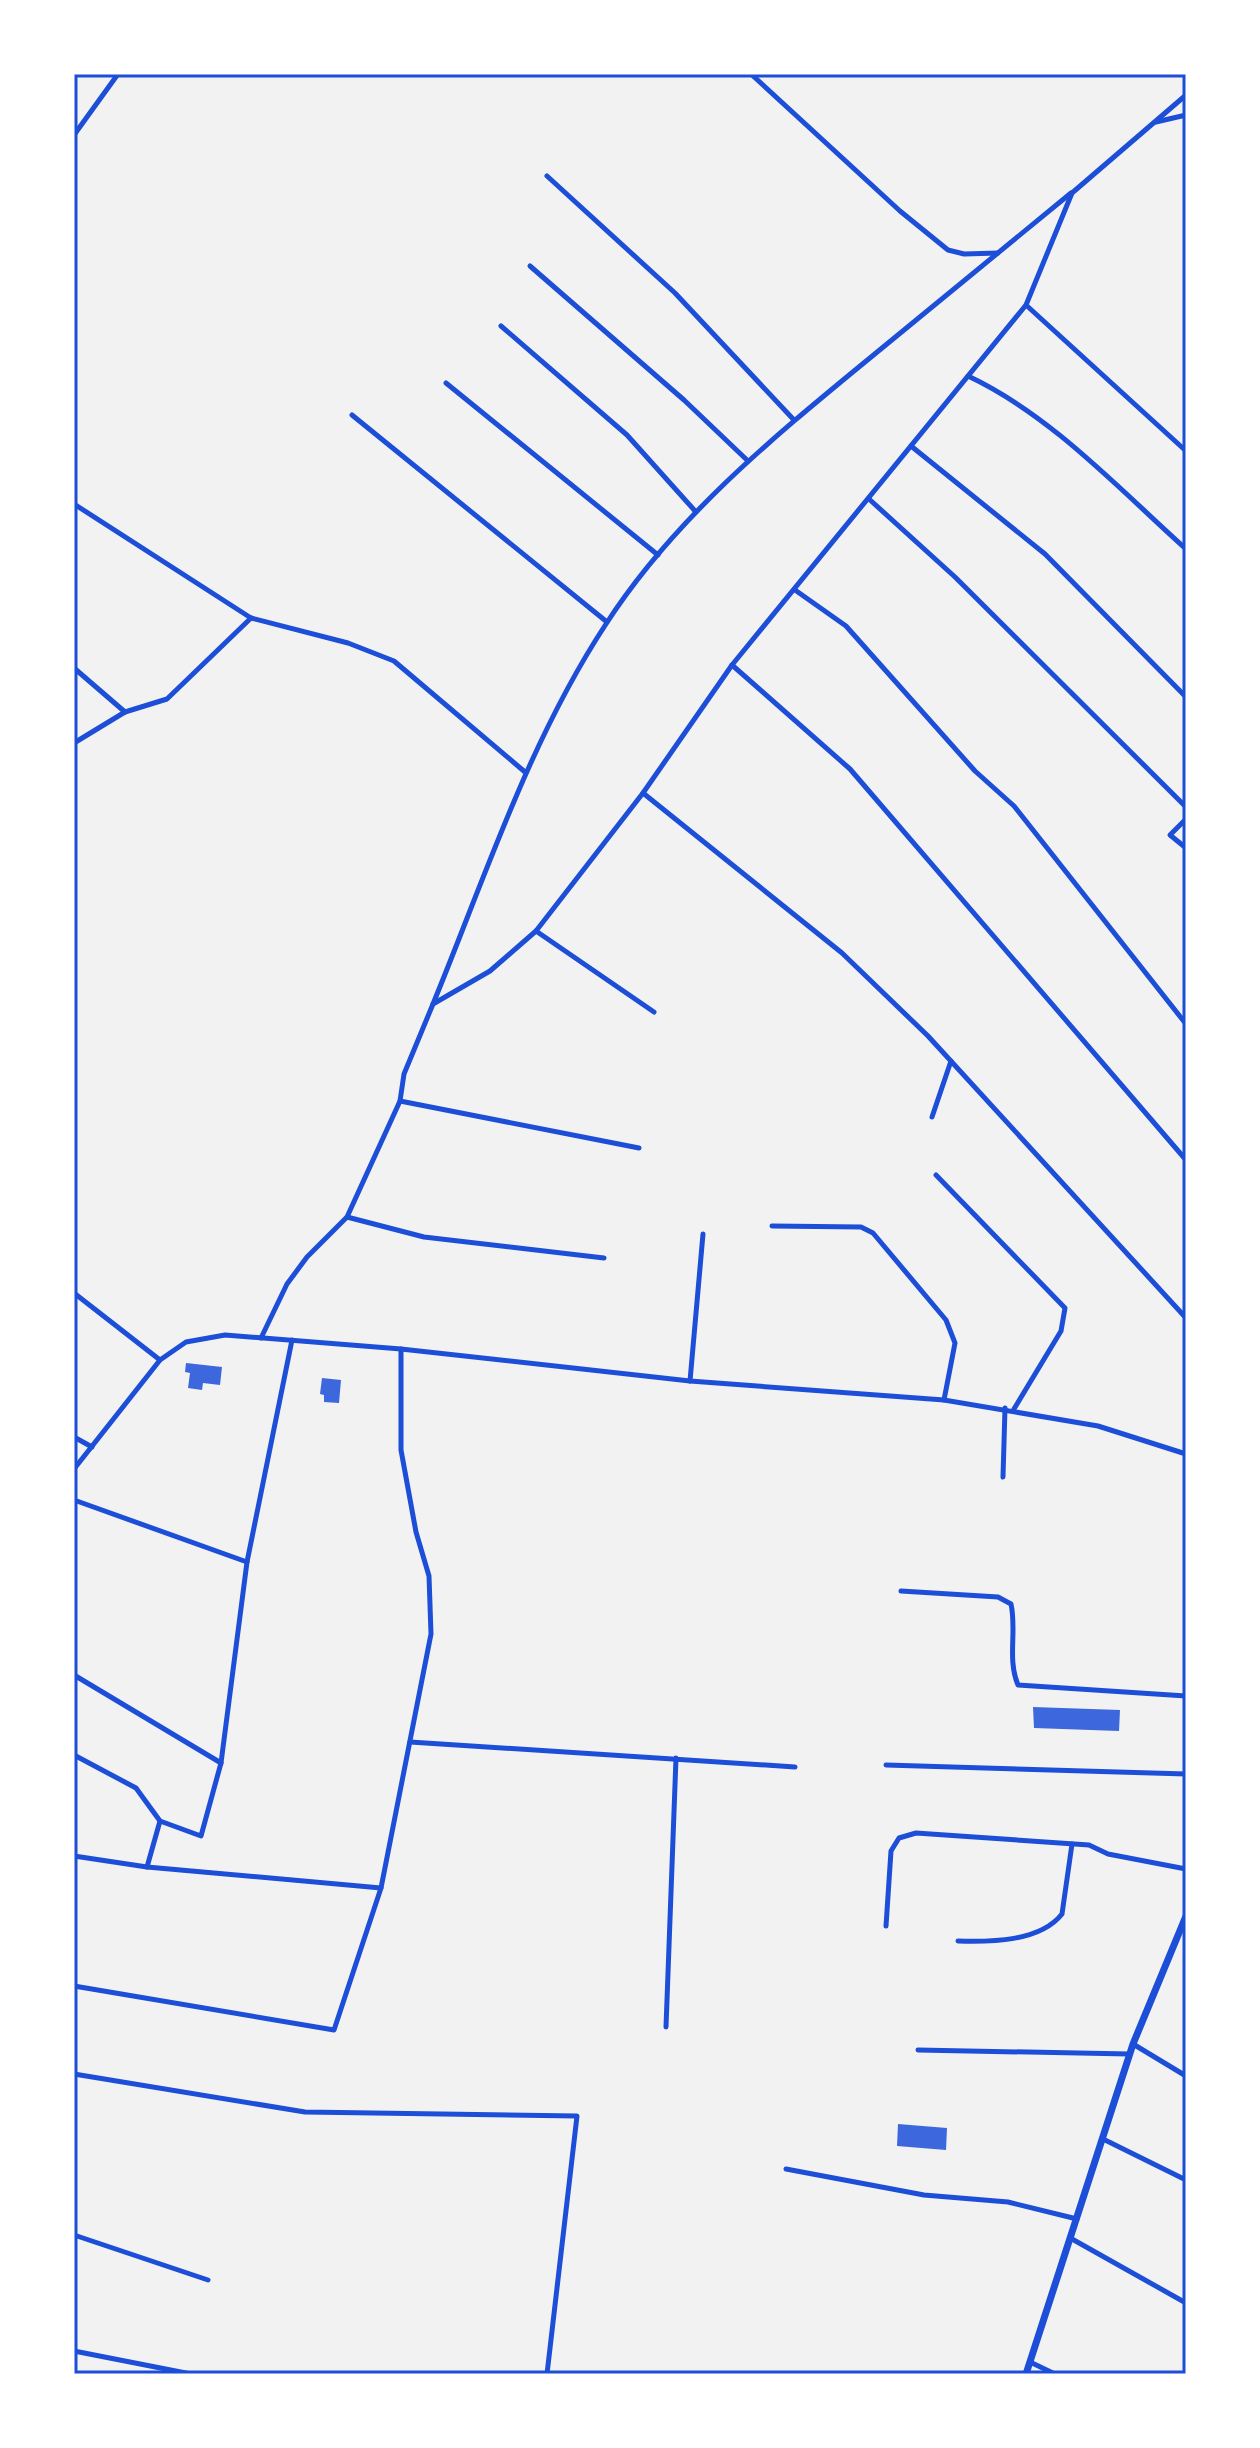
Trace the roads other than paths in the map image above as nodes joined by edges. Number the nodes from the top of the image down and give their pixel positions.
1 (118, 74) edge
2 (751, 74) edge
3 (1186, 95) edge
4 (1186, 115) edge
5 (1154, 122) junction
6 (74, 135) edge
7 (547, 176) dead end
8 (1072, 193) junction
9 (999, 252) junction
10 (530, 266) dead end
11 (1026, 305) junction
12 (501, 326) dead end
13 (968, 376) junction
14 (446, 383) dead end
15 (352, 415) dead end
16 (794, 420) junction
17 (911, 446) junction
18 (1186, 451) edge
19 (748, 461) junction
20 (869, 499) junction
21 (74, 504) edge
22 (696, 512) junction
23 (1186, 549) edge
24 (658, 555) junction
25 (795, 590) junction
26 (251, 618) junction
27 (607, 622) junction
28 (732, 665) junction
29 (74, 668) edge
30 (1186, 697) edge
31 (125, 712) junction
32 (74, 743) edge
33 (525, 772) junction
34 (643, 793) junction
35 (1186, 807) edge
36 (1186, 819) edge
37 (1186, 848) edge
38 (536, 931) junction
39 (433, 1004) junction
40 (654, 1012) dead end
41 (1186, 1024) edge
42 (951, 1061) junction
43 (400, 1101) junction
44 (932, 1117) dead end
45 (639, 1148) dead end
46 (1186, 1160) edge
47 (936, 1175) dead end
48 (347, 1217) junction
49 (772, 1226) dead end
50 (703, 1234) dead end
51 (604, 1258) dead end
52 (74, 1293) edge
53 (1186, 1318) edge
54 (261, 1338) junction
55 (292, 1340) junction
56 (401, 1349) junction
57 (160, 1360) junction
58 (690, 1381) junction
59 (944, 1400) junction
60 (1005, 1408) junction
61 (1014, 1409) junction
62 (74, 1437) edge
63 (92, 1447) junction
64 (1186, 1454) edge
65 (74, 1469) edge
66 (1003, 1477) dead end
67 (74, 1500) edge
68 (247, 1562) junction
69 (901, 1591) dead end
70 (74, 1675) edge
71 (1186, 1696) edge
72 (410, 1742) junction
73 (74, 1755) edge
74 (676, 1758) junction
75 (221, 1763) junction
76 (886, 1765) dead end
77 (795, 1767) dead end
78 (1186, 1774) edge
79 (160, 1821) junction
80 (1072, 1844) junction
81 (74, 1856) edge
82 (147, 1867) junction
83 (1186, 1869) edge
84 (381, 1888) junction
85 (1186, 1916) edge
86 (886, 1926) dead end
87 (1176, 1938) junction
88 (958, 1941) dead end
89 (1186, 1945) edge
90 (74, 1986) edge
91 (666, 2027) dead end
92 (1133, 2044) junction
93 (918, 2050) dead end
94 (1129, 2054) junction
95 (74, 2074) edge
96 (1186, 2076) edge
97 (1103, 2139) junction
98 (786, 2169) dead end
99 (1186, 2180) edge
100 (1078, 2220) junction
101 (74, 2235) edge
102 (1072, 2239) junction
103 (208, 2280) dead end
104 (1186, 2303) edge
105 (74, 2351) edge
106 (1030, 2362) junction
107 (191, 2374) edge
108 (547, 2374) edge
109 (1026, 2374) edge
110 (1055, 2374) edge

1 - 6 street
2 - 9 street
3 - 5 street
4 - 5 street
5 - 8 street
7 - 16 street
8 - 9 street
8 - 11 street
9 - 16 street
10 - 19 street
11 - 13 street
11 - 18 street
12 - 22 street
13 - 17 street
13 - 23 street
14 - 24 street
15 - 27 street
16 - 19 street
17 - 20 street
17 - 30 street
19 - 22 street
20 - 25 street
20 - 35 street
21 - 26 street
22 - 24 street
24 - 27 street
25 - 28 street
25 - 41 street
26 - 31 street
26 - 33 street
27 - 33 street
28 - 34 street
28 - 46 street
29 - 31 street
31 - 32 street
33 - 39 street
34 - 38 street
34 - 42 street
36 - 37 street
38 - 39 street
38 - 40 street
39 - 43 street
42 - 44 street
42 - 53 street
43 - 45 street
43 - 48 street
47 - 61 street
48 - 51 street
48 - 54 street
49 - 59 street
50 - 58 street
52 - 57 street
54 - 55 street
54 - 57 street
55 - 56 street
55 - 68 street
56 - 58 street
56 - 72 street
57 - 63 street
58 - 59 street
59 - 60 street
60 - 61 street
60 - 66 street
61 - 64 street
62 - 63 street
63 - 65 street
67 - 68 street
68 - 75 street
69 - 71 street
70 - 75 street
72 - 74 street
72 - 84 street
73 - 79 street
74 - 77 street
74 - 91 street
75 - 79 street
76 - 78 street
79 - 82 street
80 - 83 street
80 - 86 street
80 - 88 street
81 - 82 street
82 - 84 street
84 - 90 street
85 - 87 street
87 - 89 street
87 - 92 street
92 - 94 street
92 - 96 street
93 - 94 street
94 - 97 street
95 - 108 street
97 - 99 street
97 - 100 street
98 - 100 street
100 - 102 street
101 - 103 street
102 - 104 street
102 - 106 street
105 - 107 street
106 - 109 street
106 - 110 street

